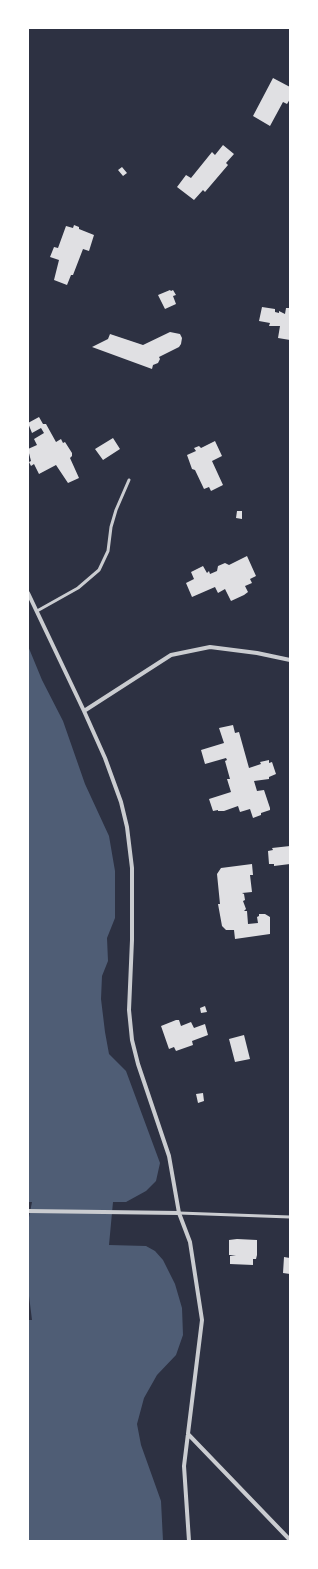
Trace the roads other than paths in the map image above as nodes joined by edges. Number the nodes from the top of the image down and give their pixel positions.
1 (129, 480) dead end
2 (28, 593) edge
3 (37, 611) junction
4 (290, 660) edge
5 (84, 711) junction
6 (28, 1211) edge
7 (179, 1213) junction
8 (290, 1217) edge
9 (188, 1434) junction
10 (290, 1540) edge
11 (190, 1541) edge

1 - 3 lane
2 - 3 street
3 - 5 street
4 - 5 street
5 - 7 street
6 - 7 street
7 - 8 lane
7 - 9 street
9 - 10 street
9 - 11 street

